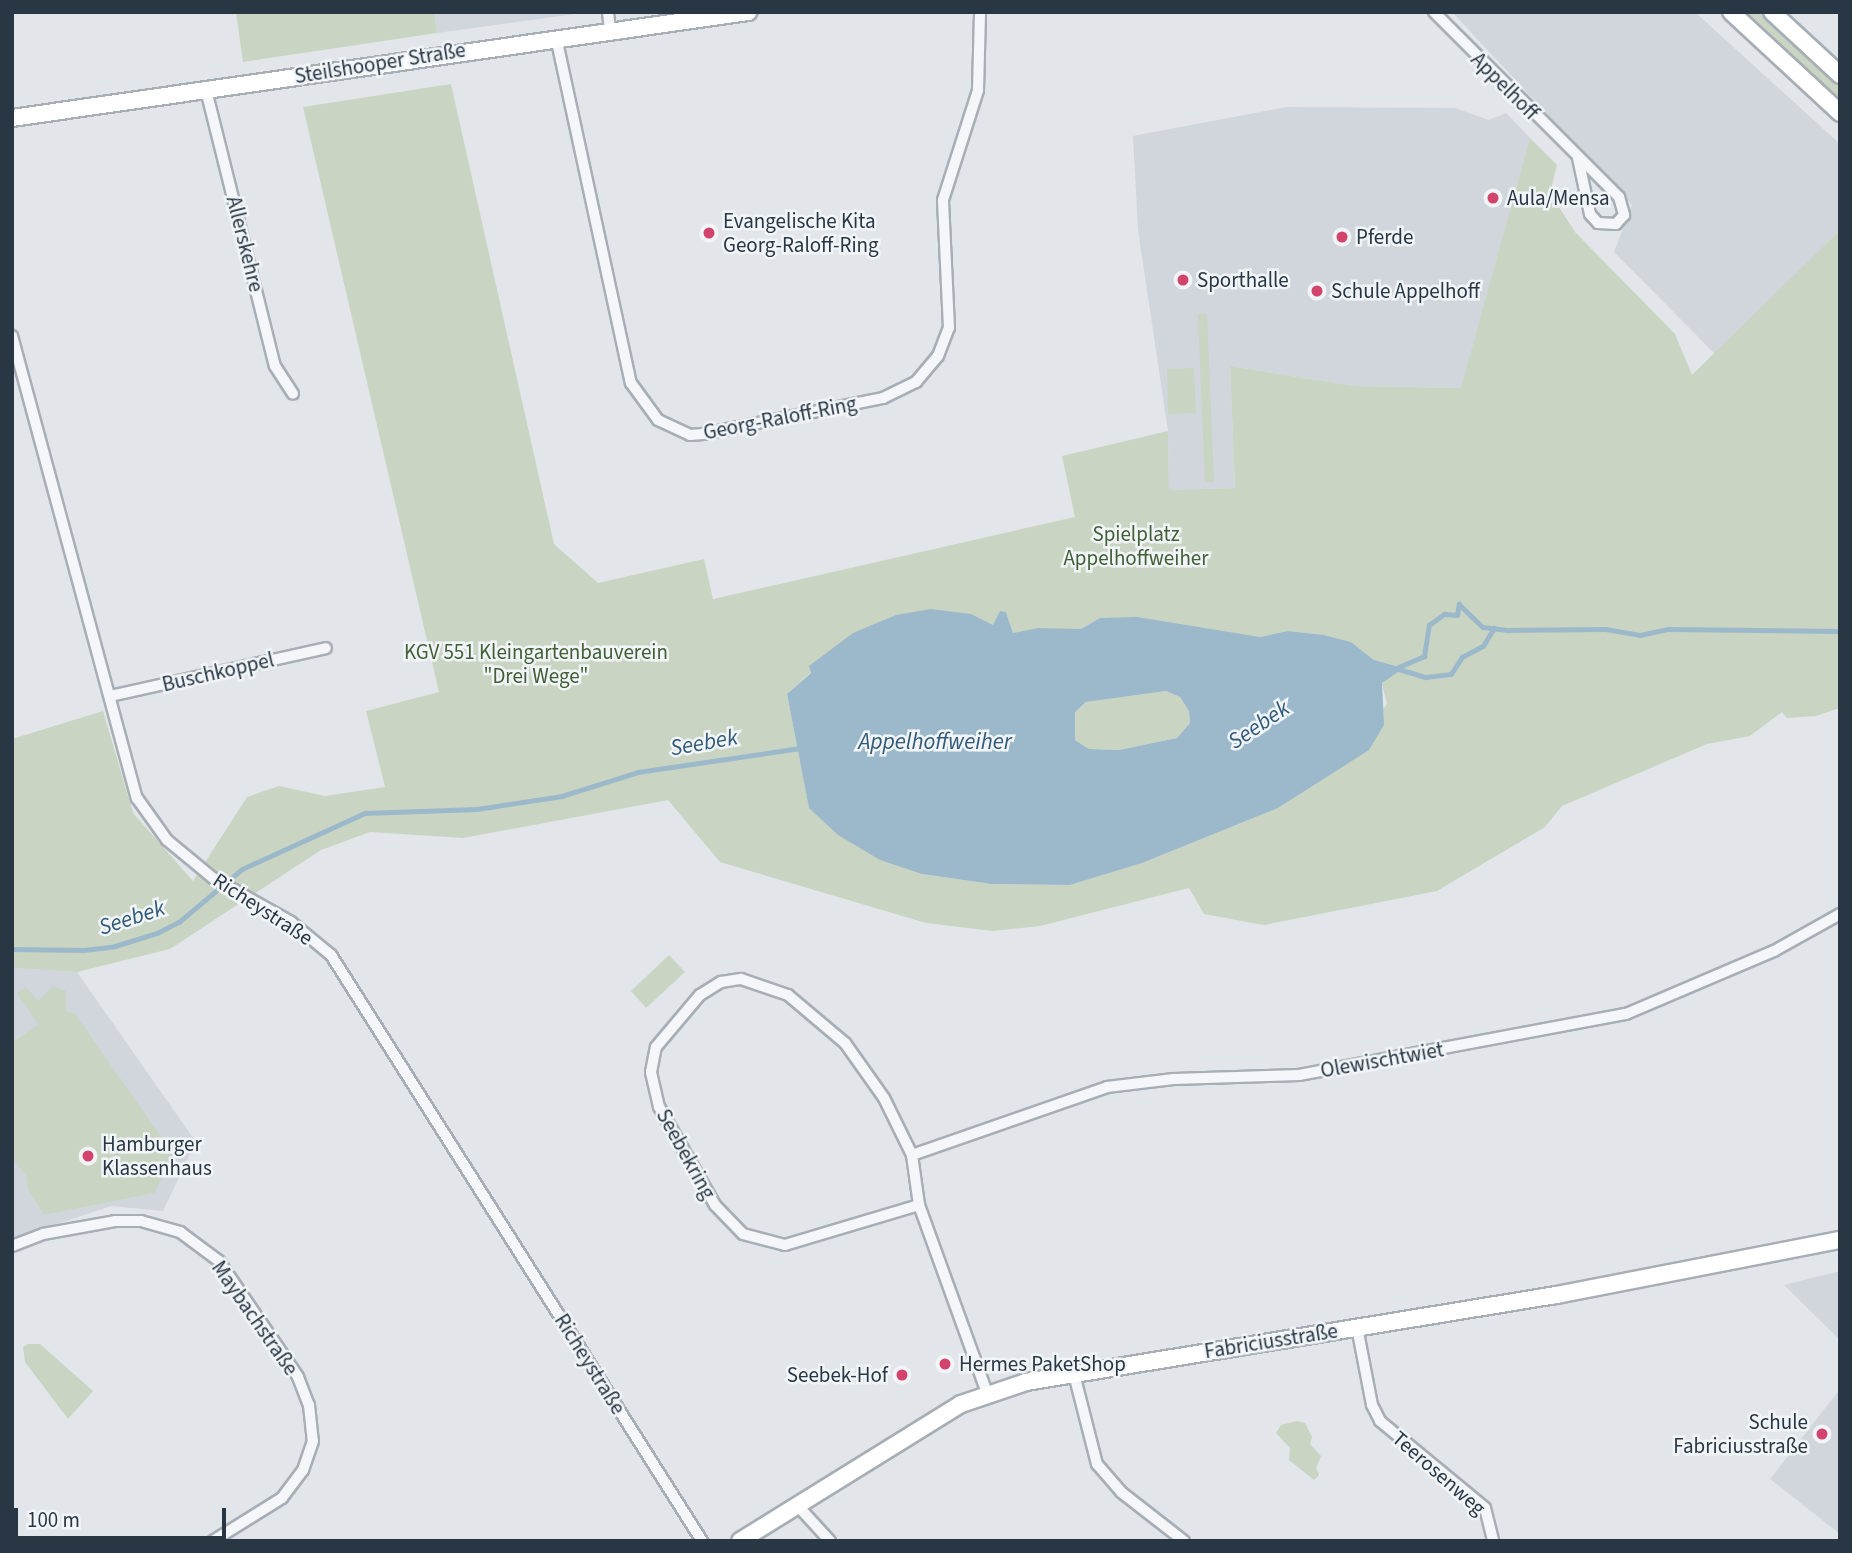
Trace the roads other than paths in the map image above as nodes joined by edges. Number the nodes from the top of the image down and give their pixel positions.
1 (608, 12) edge
2 (748, 12) edge
3 (980, 12) edge
4 (1434, 12) edge
5 (1731, 12) edge
6 (1772, 12) edge
7 (610, 30) junction
8 (556, 37) junction
9 (1840, 75) edge
10 (206, 90) junction
11 (1840, 113) edge
12 (12, 118) edge
13 (1578, 158) junction
14 (12, 336) edge
15 (293, 394) dead end
16 (326, 648) dead end
17 (110, 696) junction
18 (1840, 915) edge
19 (912, 1155) junction
20 (919, 1205) junction
21 (1840, 1240) edge
22 (12, 1246) edge
23 (1357, 1327) junction
24 (1074, 1374) junction
25 (987, 1393) junction
26 (797, 1505) junction
27 (213, 1541) edge
28 (702, 1541) edge
29 (740, 1541) edge
30 (830, 1541) edge
31 (1184, 1541) edge
32 (1493, 1541) edge

1 - 7 street
2 - 7 street, Steilshooper Straße
3 - 8 street, Georg-Raloff-Ring
4 - 13 street, Appelhoff
5 - 11 street
6 - 9 street
7 - 8 street, Steilshooper Straße
8 - 10 street, Steilshooper Straße
10 - 12 street, Steilshooper Straße
10 - 15 street, Allerskehre
13 - 13 street, Appelhoff
14 - 17 street, Richeystraße
16 - 17 street, Buschkoppel
17 - 28 street, Richeystraße
18 - 19 street, Olewischtwiet
19 - 20 street, Seebekring
19 - 20 street, Seebekring
20 - 25 street, Seebekring
21 - 23 street, Fabriciusstraße
22 - 27 street, Maybachstraße
23 - 24 street, Fabriciusstraße
23 - 32 street, Teerosenweg
24 - 25 street, Fabriciusstraße
24 - 31 street
25 - 26 street, Fabriciusstraße
26 - 29 street, Fabriciusstraße
26 - 30 street

